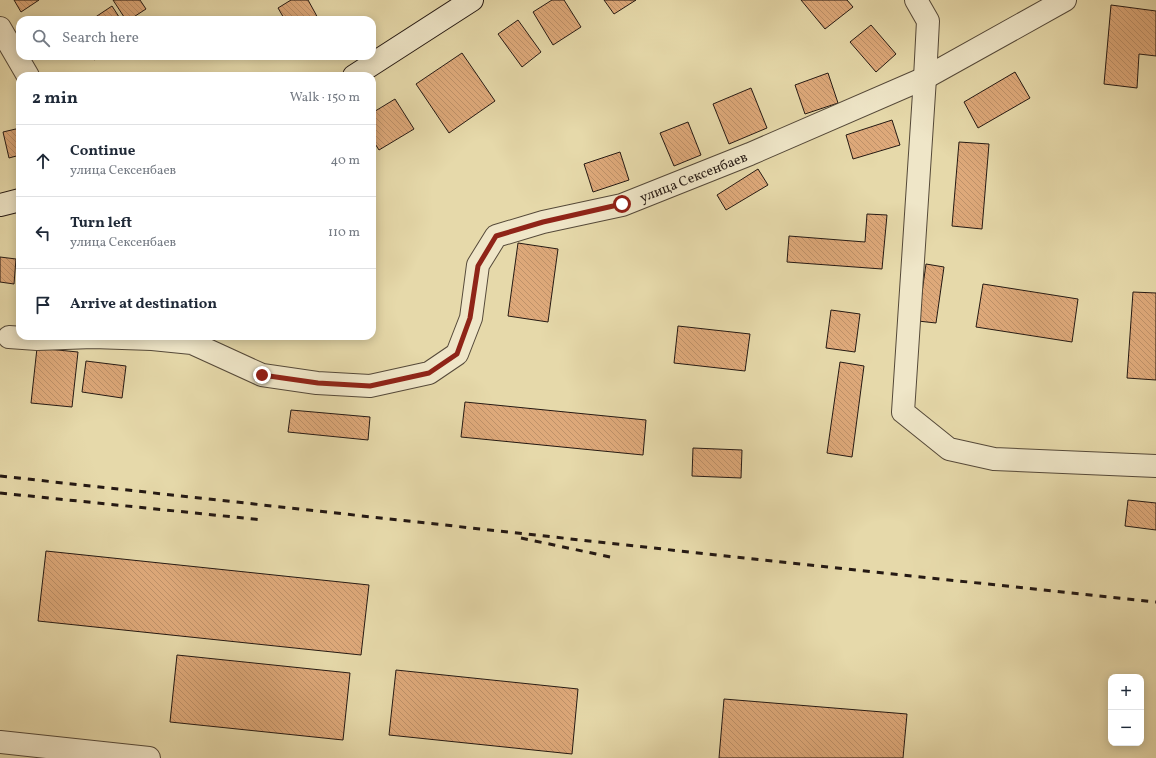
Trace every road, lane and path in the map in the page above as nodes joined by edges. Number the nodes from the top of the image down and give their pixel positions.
1 (472, 0) edge
2 (916, 0) edge
3 (1065, 0) edge
4 (0, 28) edge
5 (16, 55) edge
6 (19, 60) edge
7 (26, 72) edge
8 (360, 72) edge
9 (925, 78) junction
10 (16, 201) edge
11 (0, 205) edge
12 (9, 337) dead end
13 (16, 338) edge
14 (192, 340) edge
15 (1156, 466) edge
16 (0, 742) edge
17 (149, 758) edge

1 - 8 street
2 - 9 street
3 - 9 street, улица Сексенбаев
4 - 5 street
6 - 7 street
9 - 14 street, улица Сексенбаев
9 - 15 street
10 - 11 street
12 - 13 street, улица Сексенбаев
16 - 17 street

